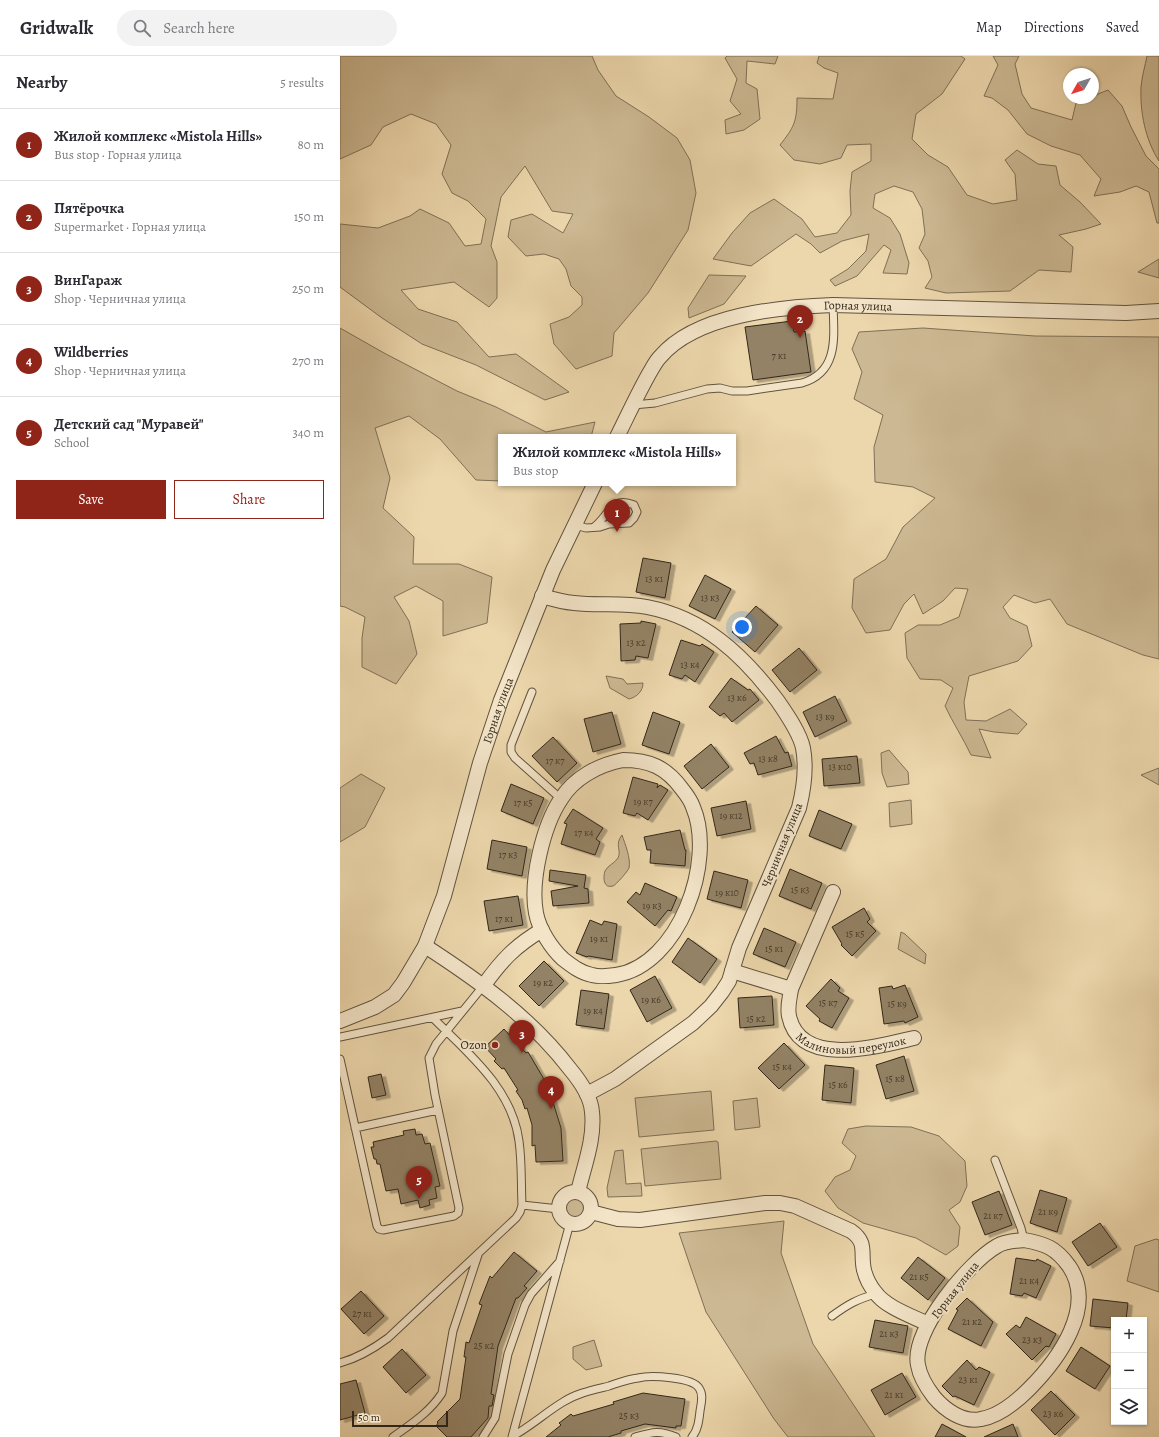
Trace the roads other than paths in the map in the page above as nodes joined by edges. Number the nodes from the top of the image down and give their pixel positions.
1 (833, 305) junction
2 (1159, 311) edge
3 (633, 405) junction
4 (618, 434) edge
5 (594, 486) edge
6 (574, 525) junction
7 (594, 527) junction
8 (542, 596) junction
9 (532, 692) dead end
10 (561, 799) junction
11 (833, 892) dead end
12 (542, 930) junction
13 (425, 946) junction
14 (732, 972) junction
15 (484, 985) junction
16 (791, 989) junction
17 (462, 1011) junction
18 (433, 1018) junction
19 (340, 1021) edge
20 (446, 1031) junction
21 (340, 1037) edge
22 (914, 1038) dead end
23 (340, 1059) edge
24 (587, 1094) junction
25 (438, 1110) junction
26 (355, 1128) junction
27 (995, 1160) dead end
28 (578, 1192) junction
29 (522, 1205) junction
30 (559, 1210) junction
31 (591, 1212) junction
32 (570, 1224) junction
33 (1024, 1240) junction
34 (479, 1253) junction
35 (561, 1260) junction
36 (876, 1294) junction
37 (832, 1316) dead end
38 (928, 1324) junction
39 (340, 1363) edge
40 (512, 1436) edge
41 (393, 1437) edge
42 (483, 1437) edge
43 (635, 1437) edge
44 (676, 1437) edge
45 (692, 1437) edge

1 - 2 street, Горная улица
1 - 3 street, Горная улица
1 - 3 lane
3 - 4 street, Горная улица
5 - 6 street, Горная улица
6 - 7 lane
6 - 8 street, Горная улица
7 - 7 lane
8 - 13 street, Горная улица
8 - 14 street, Черничная улица
9 - 10 lane
10 - 12 street
10 - 12 street
11 - 16 street, Малиновый переулок
12 - 15 street
13 - 15 street
13 - 19 street, Горная улица
14 - 16 street
14 - 24 street, Черничная улица
15 - 17 lane
15 - 24 street
16 - 22 street, Малиновый переулок
17 - 18 lane
17 - 20 lane
18 - 20 lane
18 - 21 lane
20 - 25 lane
20 - 29 lane
23 - 26 lane
24 - 28 street
25 - 26 lane
25 - 26 lane
27 - 33 lane
28 - 30 street
28 - 31 street
29 - 30 lane
29 - 34 lane
30 - 32 street
31 - 32 street
31 - 36 street
32 - 35 lane
33 - 38 street, Горная улица
33 - 38 street, Горная улица
34 - 39 lane
34 - 41 lane
35 - 40 lane
35 - 42 lane
36 - 37 lane
36 - 38 street
40 - 45 lane
43 - 44 lane

